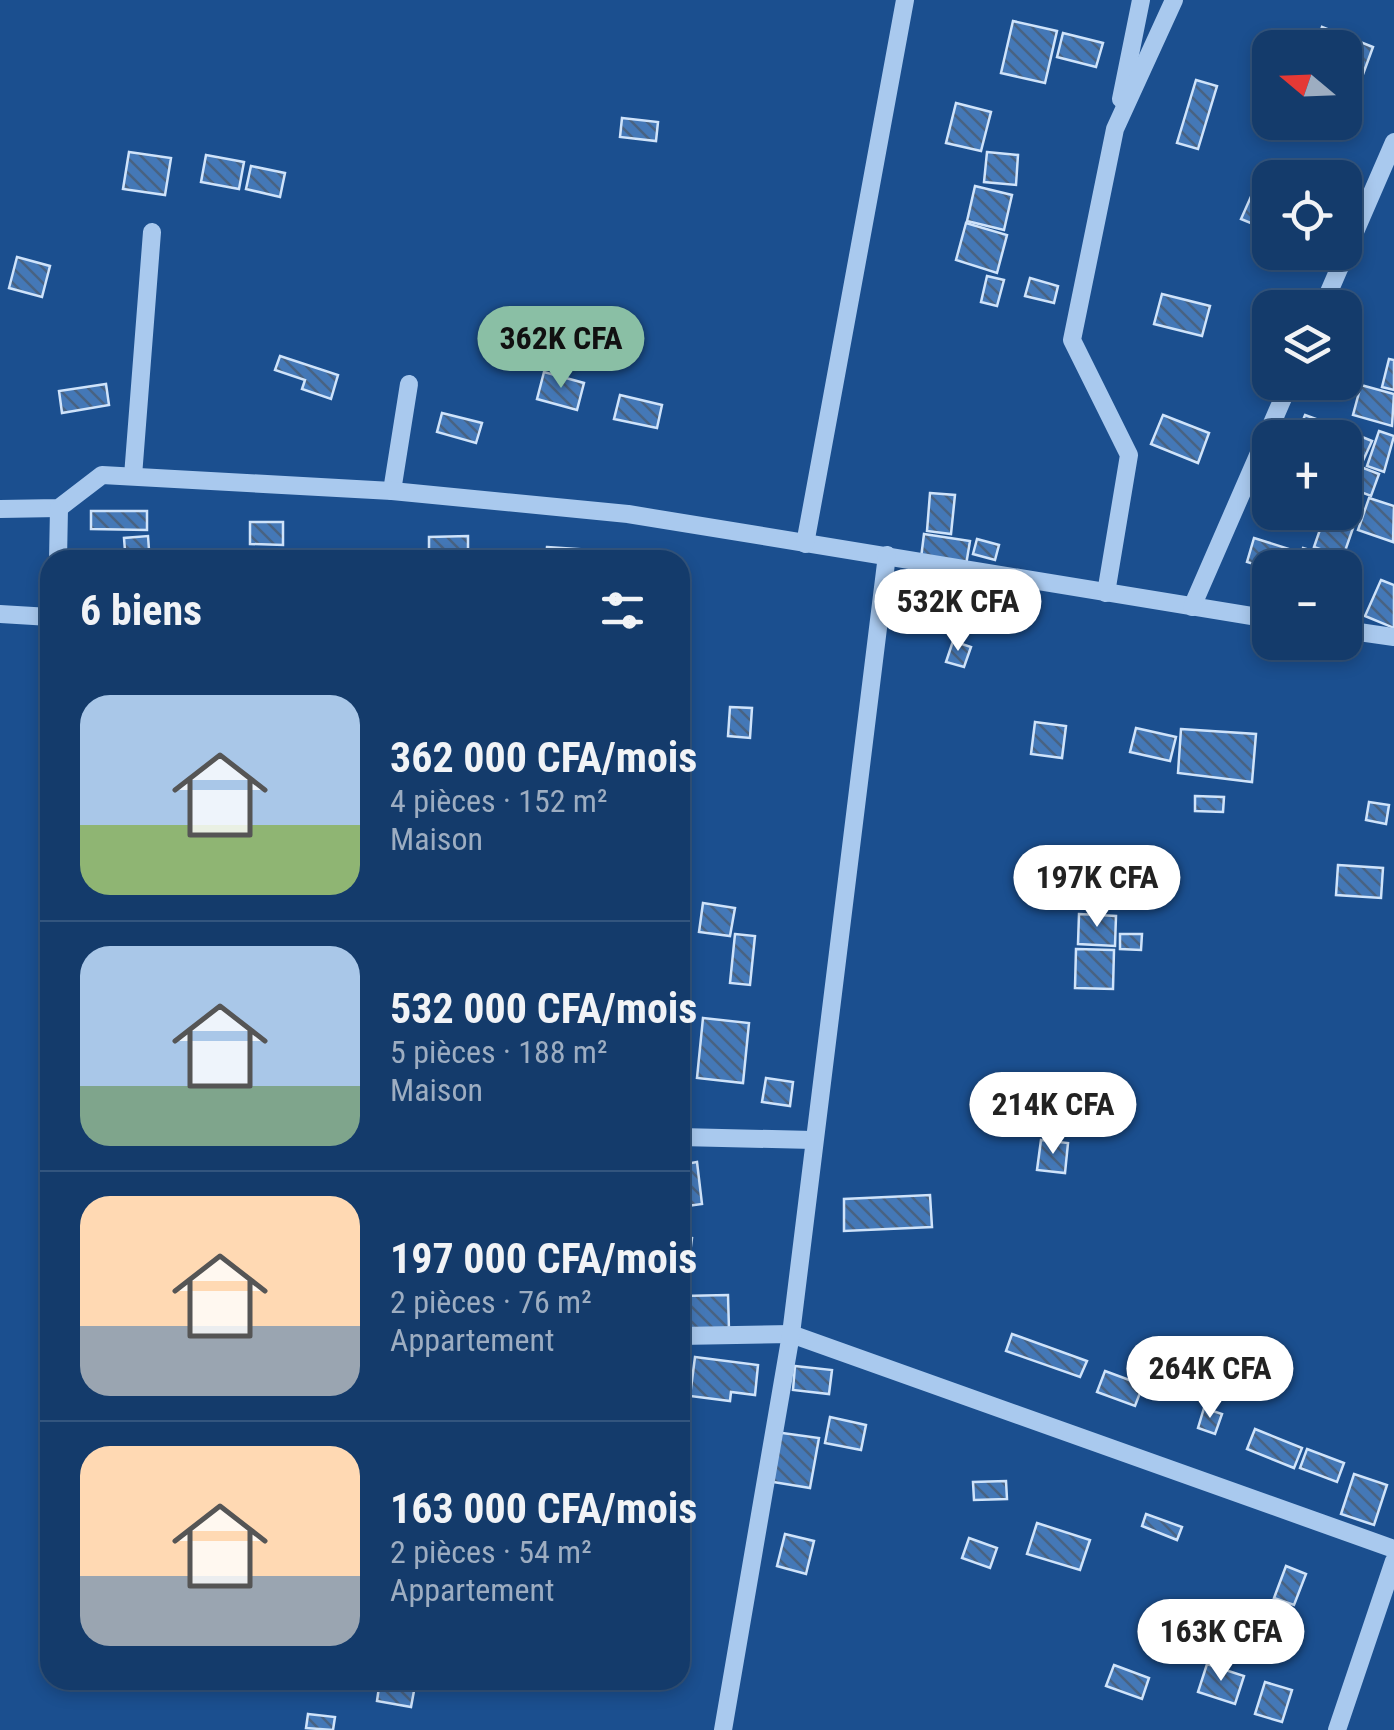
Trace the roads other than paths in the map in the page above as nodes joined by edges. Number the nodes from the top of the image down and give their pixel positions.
1 (904, 0) edge
2 (1141, 0) edge
3 (1174, 0) edge
4 (1115, 129) junction
5 (1394, 142) edge
6 (152, 232) dead end
7 (1330, 290) edge
8 (408, 384) dead end
9 (1282, 400) edge
10 (133, 476) junction
11 (392, 490) junction
12 (59, 508) junction
13 (0, 509) edge
14 (805, 544) junction
15 (58, 550) edge
16 (887, 554) junction
17 (1106, 593) junction
18 (1192, 608) junction
19 (0, 614) edge
20 (40, 616) edge
21 (1252, 616) edge
22 (1362, 632) edge
23 (1394, 637) edge
24 (690, 1136) edge
25 (813, 1140) junction
26 (791, 1334) junction
27 (690, 1336) edge
28 (1394, 1550) edge
29 (1394, 1561) edge
30 (723, 1730) edge
31 (1337, 1730) edge

1 - 14 street
2 - 4 street
3 - 4 street
4 - 17 street
5 - 7 street
6 - 10 street
8 - 11 street
9 - 18 street
10 - 11 street
10 - 12 street
11 - 14 street
12 - 13 street
12 - 15 street
14 - 16 street
16 - 17 street
16 - 25 street
17 - 18 street
18 - 21 street
19 - 20 street
22 - 23 street
24 - 25 street
25 - 26 street
26 - 27 street
26 - 28 street
26 - 30 street
29 - 31 street

